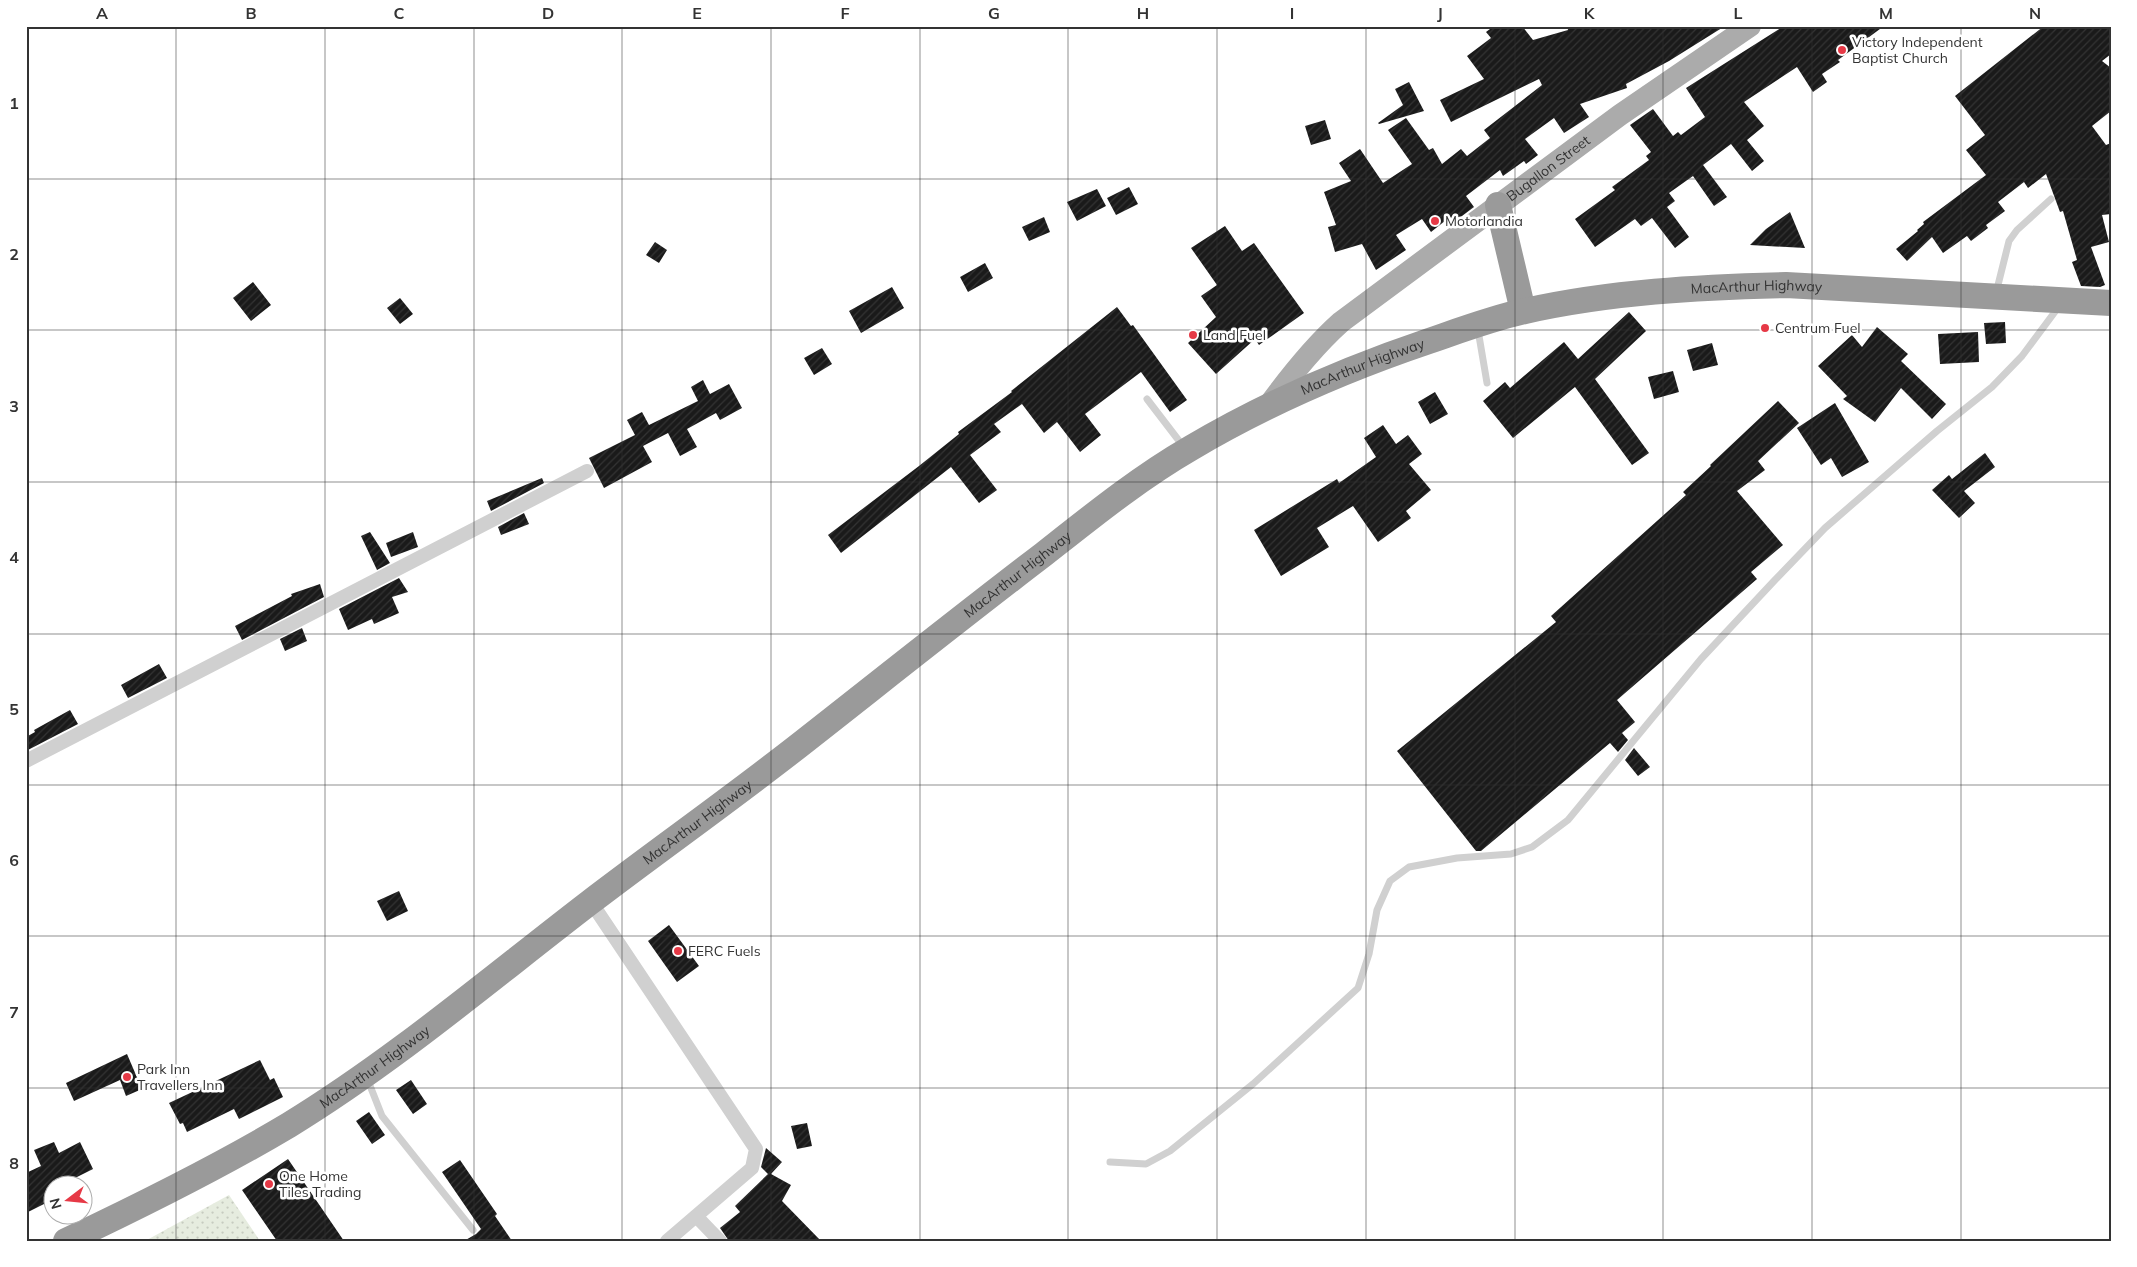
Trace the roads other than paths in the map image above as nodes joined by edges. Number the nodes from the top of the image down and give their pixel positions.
1 (1750, 26) edge
2 (2050, 199) dead end
3 (1498, 205) junction
4 (1995, 296) junction
5 (2063, 301) junction
6 (2111, 303) edge
7 (1523, 311) junction
8 (1478, 325) junction
9 (1487, 383) dead end
10 (1148, 399) dead end
11 (1269, 405) junction
12 (1187, 450) junction
13 (587, 471) dead end
14 (26, 761) edge
15 (591, 902) junction
16 (365, 1073) junction
17 (1110, 1162) dead end
18 (696, 1216) junction
19 (473, 1230) dead end
20 (66, 1241) edge
21 (667, 1241) edge
22 (720, 1241) edge

1 - 3 main road, Bugallon Street
2 - 4 lane
3 - 7 highway
3 - 11 main road, Bugallon Street
4 - 5 highway, MacArthur Highway
4 - 7 highway, MacArthur Highway
5 - 6 highway, MacArthur Highway
5 - 17 lane
7 - 8 highway, MacArthur Highway
8 - 9 lane
8 - 11 highway, MacArthur Highway
10 - 12 lane
11 - 12 highway, MacArthur Highway
12 - 15 highway, MacArthur Highway
13 - 14 street
15 - 16 highway, MacArthur Highway
15 - 18 street
16 - 19 lane
16 - 20 highway, MacArthur Highway
18 - 21 street
18 - 22 street

